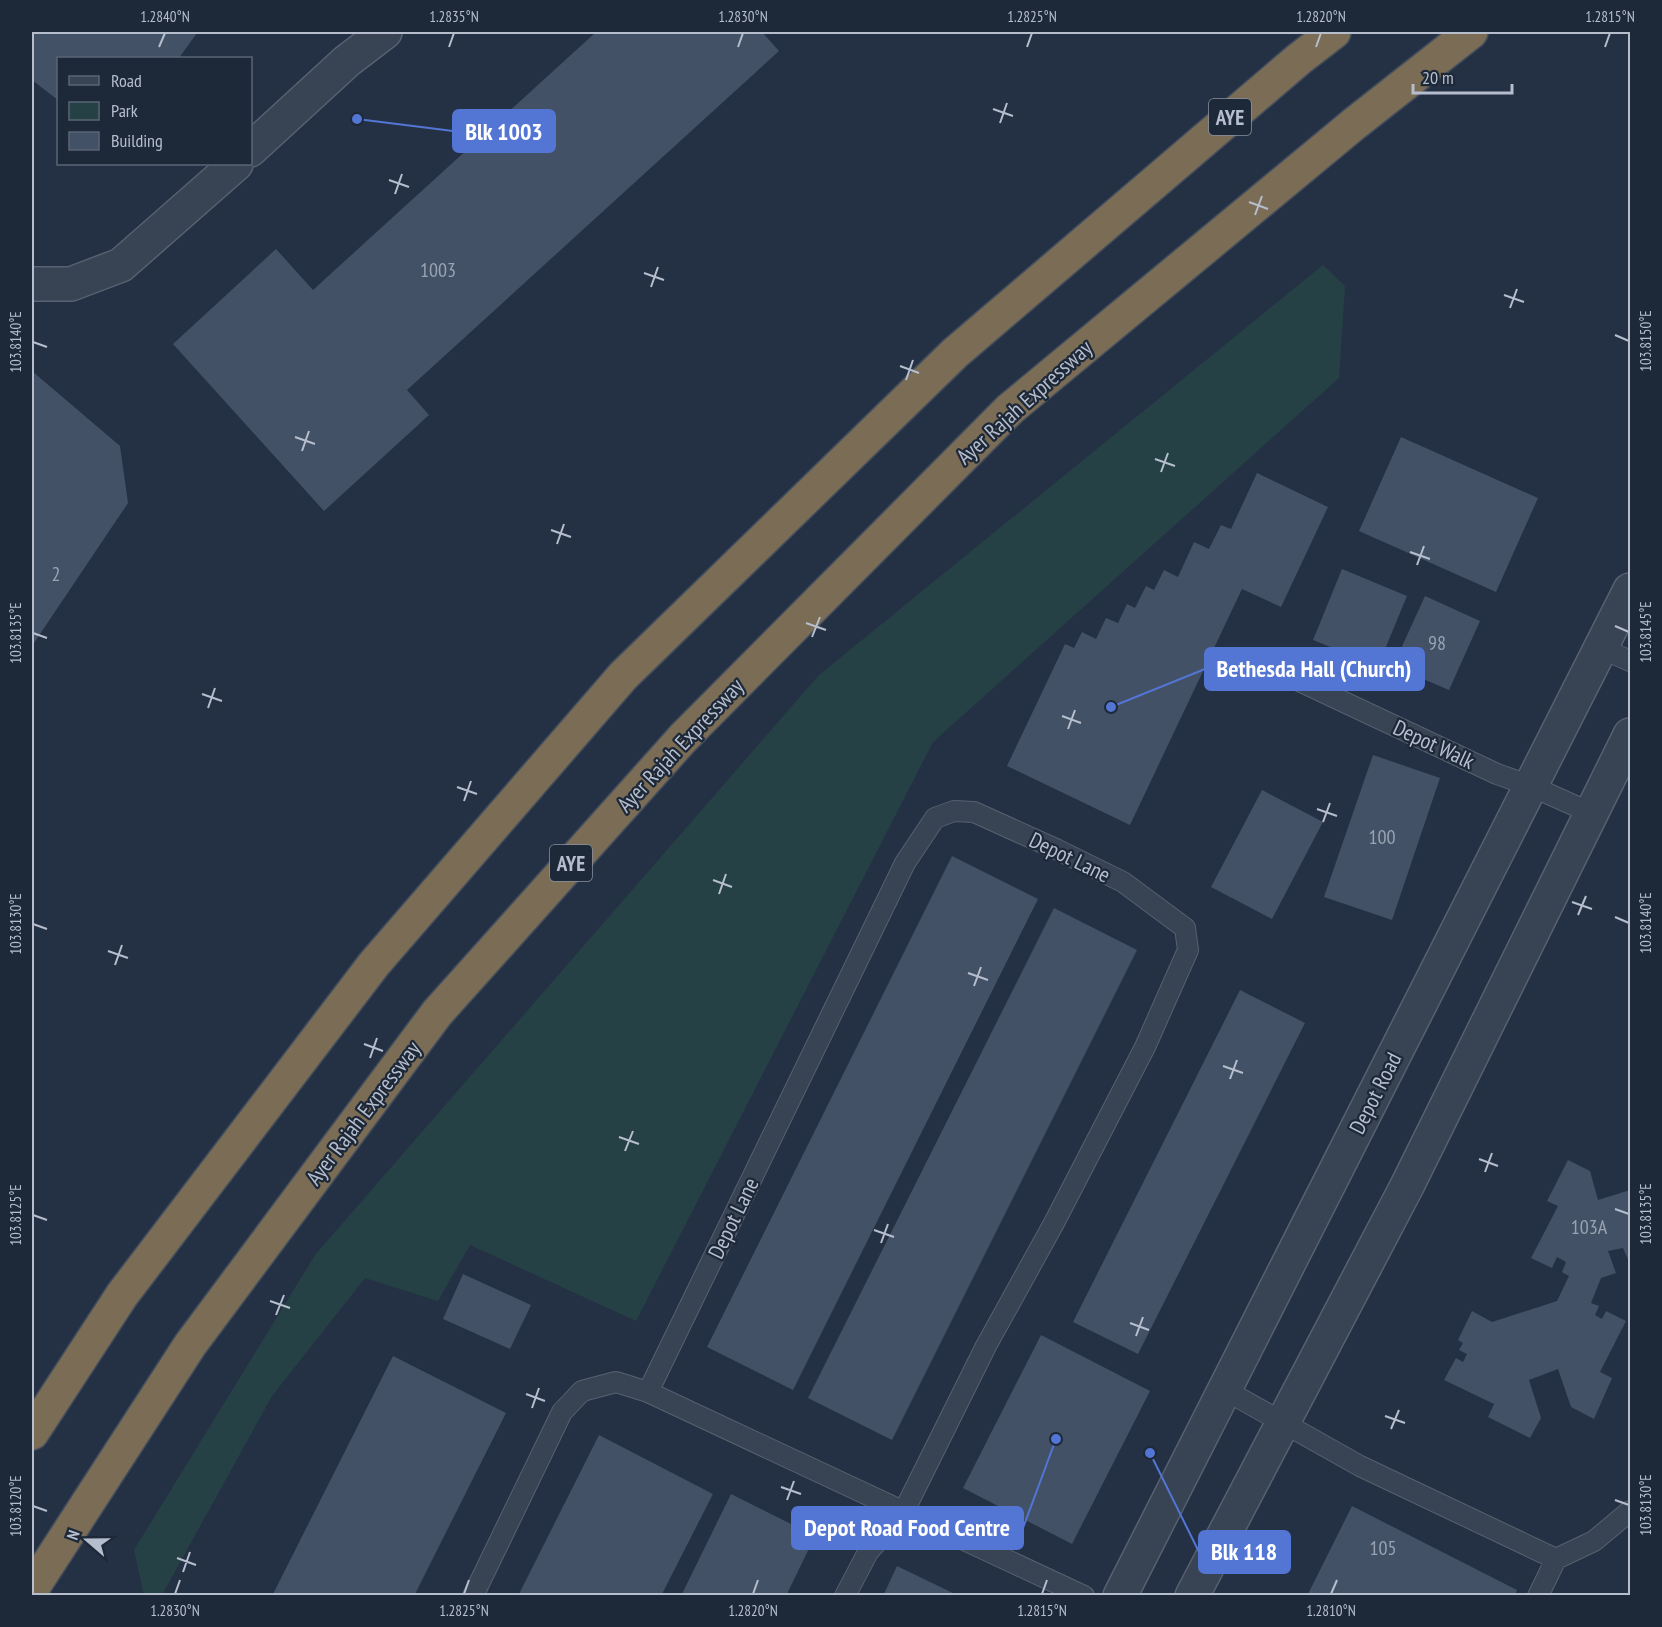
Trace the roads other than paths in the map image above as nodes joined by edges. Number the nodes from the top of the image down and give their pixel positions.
1 (385, 32) edge
2 (1334, 32) edge
3 (1471, 32) edge
4 (252, 148) edge
5 (235, 165) edge
6 (32, 284) edge
7 (1630, 590) edge
8 (1601, 648) junction
9 (1630, 661) edge
10 (1278, 671) dead end
11 (1630, 735) edge
12 (1531, 786) junction
13 (1591, 813) junction
14 (1225, 1390) junction
15 (648, 1392) junction
16 (1284, 1422) junction
17 (32, 1433) edge
18 (903, 1511) junction
19 (1630, 1511) edge
20 (1556, 1559) junction
21 (32, 1589) edge
22 (474, 1596) edge
23 (845, 1596) edge
24 (1084, 1596) edge
25 (1120, 1596) edge
26 (1192, 1596) edge
27 (1538, 1596) edge

1 - 4 street
2 - 17 highway, AYE
3 - 21 highway, Ayer Rajah Expressway / AYE
5 - 6 street
7 - 8 street, Depot Road
8 - 9 lane
8 - 12 street, Depot Road
10 - 12 lane, Depot Walk
11 - 13 street
12 - 13 lane, Depot Walk
12 - 14 street, Depot Road
13 - 16 street
14 - 16 lane
14 - 25 street, Depot Road
15 - 18 lane
15 - 18 lane, Depot Lane
15 - 22 lane
16 - 20 lane
16 - 26 street
18 - 23 lane, Depot Lane
18 - 24 lane
19 - 20 lane
20 - 27 lane

